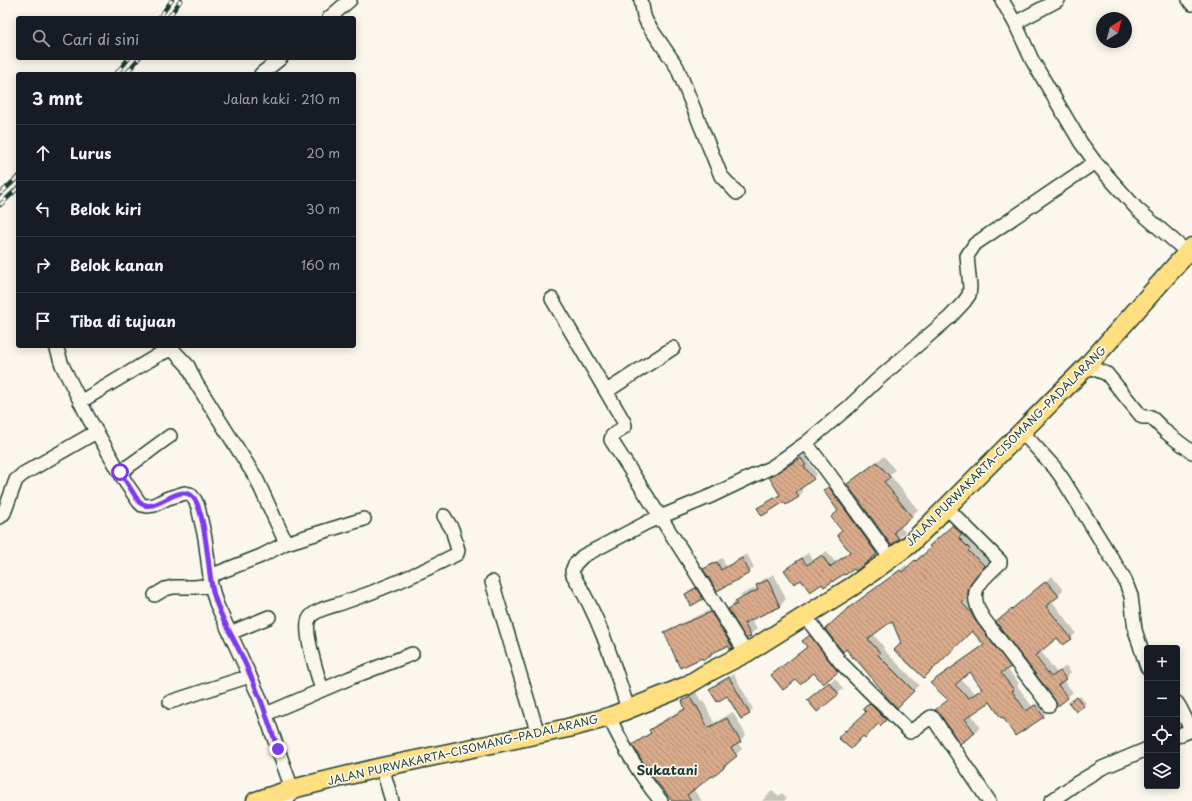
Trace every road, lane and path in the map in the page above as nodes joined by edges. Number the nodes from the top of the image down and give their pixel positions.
1 (350, 0) edge
2 (641, 0) edge
3 (1002, 0) edge
4 (1058, 0) edge
5 (1189, 0) edge
6 (1192, 4) edge
7 (331, 16) edge
8 (1015, 23) junction
9 (278, 60) edge
10 (264, 72) edge
11 (1096, 162) junction
12 (736, 193) dead end
13 (1190, 249) edge
14 (552, 299) dead end
15 (57, 348) edge
16 (174, 348) edge
17 (177, 348) edge
18 (673, 348) dead end
19 (1087, 366) junction
20 (607, 390) junction
21 (80, 402) junction
22 (96, 432) junction
23 (1022, 432) junction
24 (170, 436) dead end
25 (806, 443) junction
26 (1192, 452) edge
27 (120, 472) junction
28 (947, 508) junction
29 (444, 516) dead end
30 (660, 516) junction
31 (0, 517) edge
32 (364, 519) dead end
33 (286, 543) junction
34 (891, 559) junction
35 (211, 580) junction
36 (492, 582) dead end
37 (156, 595) dead end
38 (804, 615) junction
39 (269, 618) dead end
40 (230, 633) junction
41 (746, 652) junction
42 (412, 654) dead end
43 (1144, 658) edge
44 (250, 676) junction
45 (322, 690) junction
46 (170, 702) dead end
47 (1049, 705) dead end
48 (1180, 707) edge
49 (628, 709) junction
50 (266, 714) junction
51 (609, 717) junction
52 (1192, 729) edge
53 (538, 734) junction
54 (1180, 735) edge
55 (1144, 751) edge
56 (382, 767) junction
57 (289, 795) edge
58 (256, 801) edge
59 (392, 801) edge
60 (661, 801) edge
61 (989, 801) edge
62 (1051, 801) edge

1 - 7 street
2 - 12 street
3 - 8 street
4 - 8 street
5 - 6 street
8 - 11 street
9 - 10 street
11 - 13 street
11 - 25 street
13 - 19 highway, JALAN PURWAKARTA–CISOMANG–PADALARANG
14 - 20 street
15 - 21 street
16 - 21 street
17 - 33 street
18 - 20 street
19 - 23 highway, JALAN PURWAKARTA–CISOMANG–PADALARANG
19 - 26 street
20 - 30 street
21 - 22 street
22 - 27 street
22 - 31 street
23 - 28 highway, JALAN PURWAKARTA–CISOMANG–PADALARANG
23 - 43 street
24 - 27 street
25 - 30 street
25 - 34 street
27 - 35 street
28 - 34 highway, JALAN PURWAKARTA–CISOMANG–PADALARANG
28 - 47 street
29 - 45 street
30 - 41 street
30 - 49 street
32 - 33 street
33 - 35 street
34 - 38 highway, JALAN PURWAKARTA–CISOMANG–PADALARANG
35 - 37 street
35 - 40 street
36 - 53 street
38 - 41 highway, JALAN PURWAKARTA–CISOMANG–PADALARANG
38 - 61 street
39 - 40 street
40 - 44 street
41 - 49 highway, JALAN PURWAKARTA–CISOMANG–PADALARANG
42 - 45 street
44 - 46 street
44 - 50 street
45 - 50 street
48 - 52 street
49 - 51 highway, JALAN PURWAKARTA–CISOMANG–PADALARANG
50 - 57 street
51 - 53 highway, JALAN PURWAKARTA–CISOMANG–PADALARANG
51 - 60 street
52 - 54 street
53 - 56 highway, JALAN PURWAKARTA–CISOMANG–PADALARANG
55 - 62 street
56 - 57 highway, JALAN PURWAKARTA–CISOMANG–PADALARANG
56 - 59 street
57 - 58 highway, JALAN PURWAKARTA–CISOMANG–PADALARANG

